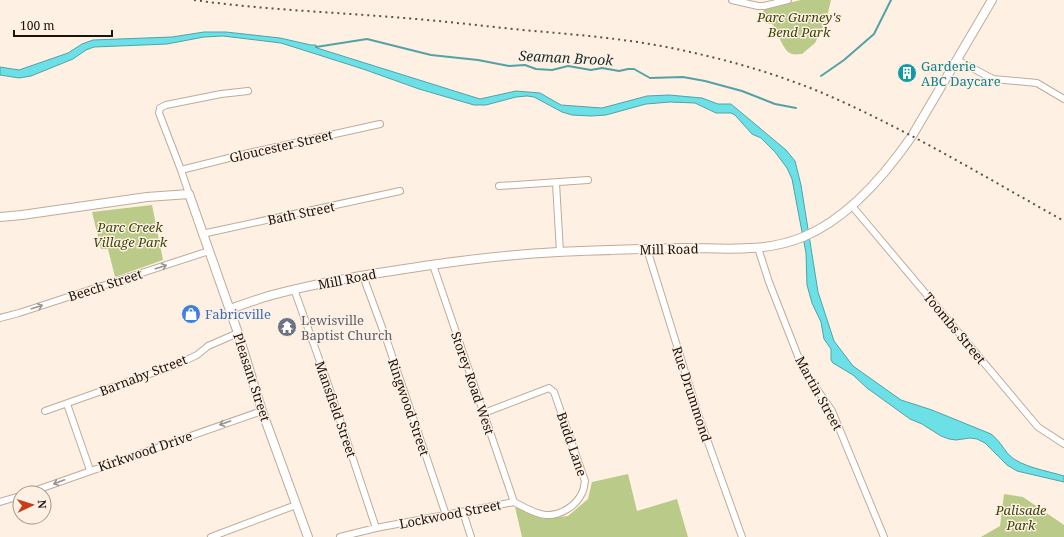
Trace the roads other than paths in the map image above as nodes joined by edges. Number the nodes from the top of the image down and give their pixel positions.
1 (732, 0) edge
2 (788, 0) edge
3 (992, 0) edge
4 (957, 60) junction
5 (248, 91) dead end
6 (1064, 99) edge
7 (380, 124) dead end
8 (181, 170) junction
9 (588, 180) dead end
10 (556, 183) junction
11 (499, 186) dead end
12 (400, 191) dead end
13 (189, 194) junction
14 (852, 206) junction
15 (0, 217) edge
16 (202, 234) junction
17 (758, 248) junction
18 (647, 249) junction
19 (209, 251) junction
20 (560, 252) junction
21 (433, 265) junction
22 (363, 276) junction
23 (294, 290) junction
24 (230, 308) junction
25 (0, 318) edge
26 (238, 333) junction
27 (67, 404) junction
28 (45, 411) dead end
29 (262, 411) junction
30 (484, 413) junction
31 (1064, 444) edge
32 (90, 470) junction
33 (50, 485) edge
34 (12, 498) edge
35 (0, 502) edge
36 (514, 502) junction
37 (296, 505) junction
38 (463, 512) junction
39 (446, 515) junction
40 (376, 528) junction
41 (211, 537) edge
42 (308, 537) edge
43 (340, 537) edge
44 (471, 537) edge
45 (742, 537) edge
46 (884, 537) edge

1 - 2 street
3 - 4 street, Mill Road
4 - 6 street
4 - 14 street, Mill Road
5 - 8 street, Pleasant Street
7 - 8 street, Gloucester Street
8 - 13 street, Pleasant Street
9 - 10 street
10 - 11 street
10 - 20 street
12 - 16 street, Bath Street
13 - 15 street
13 - 16 street, Pleasant Street
14 - 17 street, Mill Road
14 - 31 street, Toombs Street
16 - 19 street, Pleasant Street
17 - 18 street, Mill Road
17 - 46 street, Martin Street
18 - 20 street, Mill Road
18 - 45 street, Rue Drummond
19 - 24 street, Pleasant Street
25 -> 19 street, Beech Street
20 - 21 street, Mill Road
21 - 22 street, Mill Road
21 - 30 street, Storey Road West
22 - 23 street, Mill Road
22 - 39 street, Ringwood Street
23 - 24 street, Mill Road
23 - 40 street, Mansfield Street
24 - 26 street, Pleasant Street
26 - 27 street, Barnaby Street
26 - 29 street, Pleasant Street
27 - 28 street, Barnaby Street
27 - 32 street
29 -> 32 street, Kirkwood Drive
29 - 37 street, Pleasant Street
30 - 36 street, Storey Road West
30 - 36 street, Budd Lane
32 -> 33 street, Kirkwood Drive
34 - 35 street
36 - 38 street, Lockwood Street
37 - 41 street
37 - 42 street, Pleasant Street
38 - 39 street, Lockwood Street
38 - 44 street
39 - 40 street, Lockwood Street
40 - 43 street, Lockwood Street

